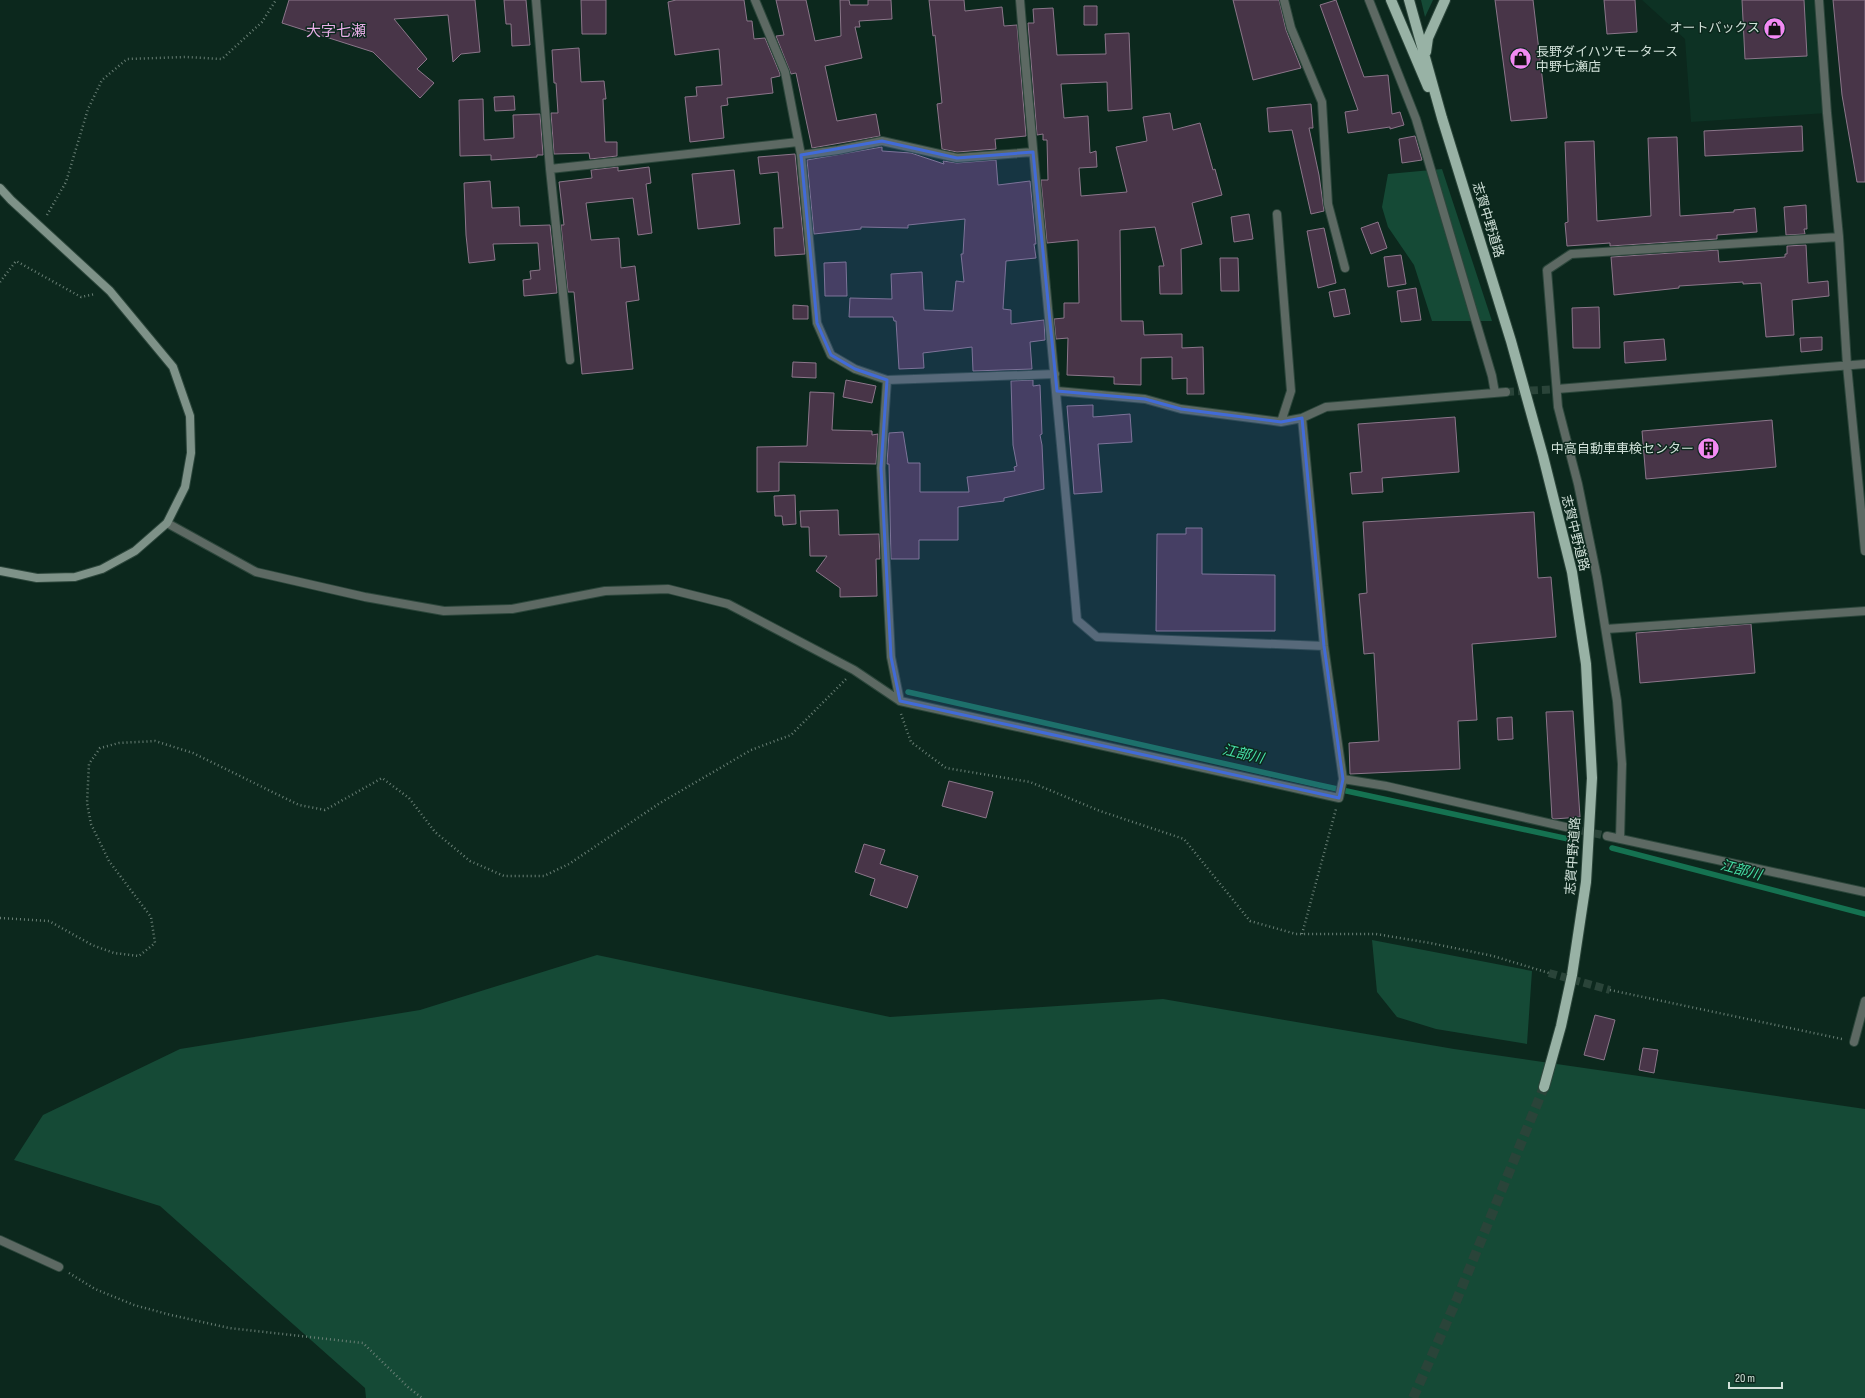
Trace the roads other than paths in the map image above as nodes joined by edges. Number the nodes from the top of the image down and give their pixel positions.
1 (536, 0) edge
2 (755, 0) edge
3 (1020, 0) edge
4 (1284, 0) edge
5 (1369, 0) edge
6 (1391, 0) edge
7 (1409, 0) edge
8 (1445, 0) edge
9 (1819, 0) edge
10 (1425, 55) junction
11 (1442, 118) junction
12 (798, 142) junction
13 (1033, 152) junction
14 (801, 155) junction
15 (550, 169) junction
16 (0, 188) edge
17 (1277, 214) dead end
18 (1839, 236) junction
19 (1345, 268) dead end
20 (570, 360) dead end
21 (1865, 364) edge
22 (1847, 365) junction
23 (1055, 374) junction
24 (887, 380) junction
25 (1557, 388) junction
26 (1057, 391) junction
27 (1506, 392) tunnel mouth
28 (1495, 393) junction
29 (1302, 418) junction
30 (1281, 422) junction
31 (167, 523) junction
32 (1865, 551) edge
33 (0, 571) edge
34 (1865, 611) edge
35 (1606, 629) junction
36 (1324, 646) junction
37 (898, 700) junction
38 (1343, 779) junction
39 (1570, 828) tunnel mouth
40 (1607, 836) tunnel mouth
41 (1620, 839) junction
42 (1865, 892) edge
43 (1865, 1001) edge
44 (1854, 1042) road end
45 (1544, 1087) tunnel mouth
46 (0, 1240) edge
47 (59, 1267) road end

1 - 15 street
2 - 12 street
3 - 13 street
4 - 19 street
5 - 28 street
6 - 11 main road
7 - 10 main road, 志賀中野道路
8 - 10 main road
9 - 18 street
10 - 11 main road, 志賀中野道路
11 - 45 main road, 志賀中野道路
12 - 14 street
12 - 15 street
13 - 14 street
13 - 23 street
14 - 24 street
15 - 20 street
16 - 31 street
17 - 30 street
18 - 22 street
18 - 25 street
21 - 22 street
22 - 25 street
22 - 32 street
23 - 24 street
23 - 26 street
24 - 37 street
25 - 35 street
26 - 30 street
26 - 36 street
27 - 28 street
28 - 29 street
29 - 30 street
29 - 36 street
31 - 33 street
31 - 37 street
34 - 35 street
35 - 41 street
36 - 38 street
37 - 38 street
38 - 39 street
40 - 41 street
41 - 42 street
43 - 44 street
46 - 47 street

